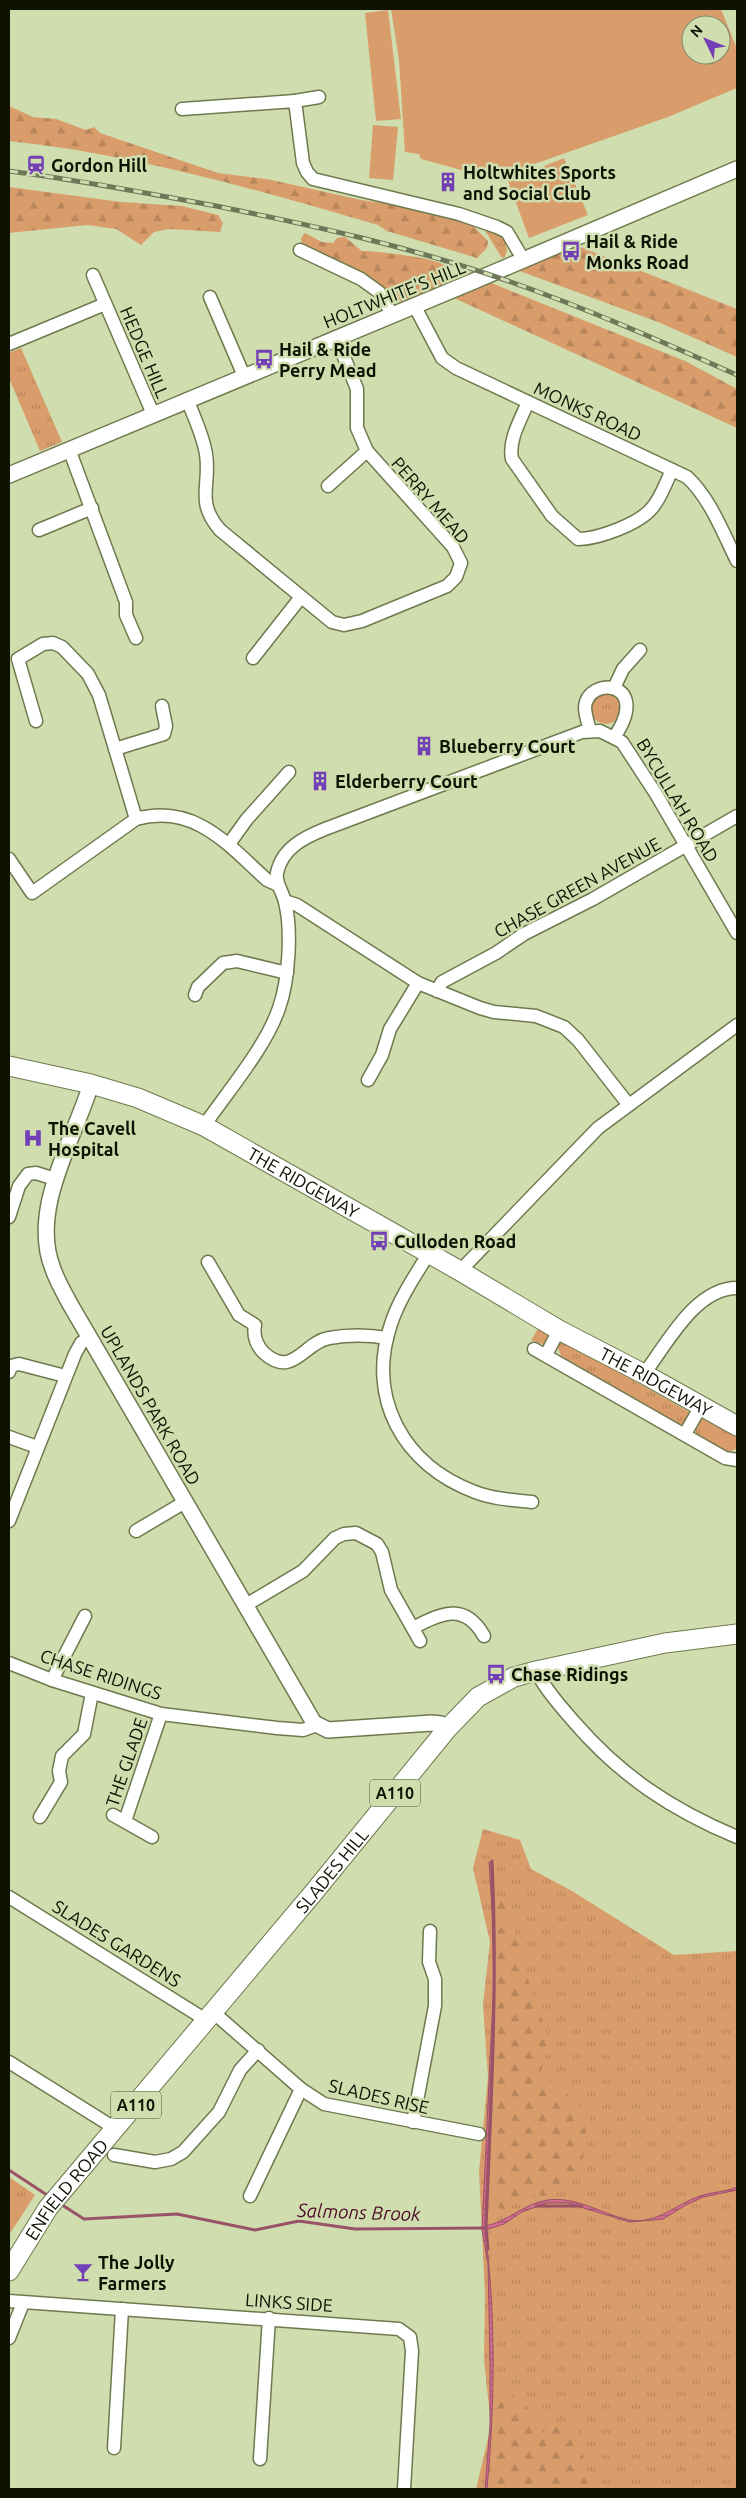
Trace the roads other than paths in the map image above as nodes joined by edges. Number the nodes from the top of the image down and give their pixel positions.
1 (319, 97) dead end
2 (295, 101) junction
3 (182, 109) dead end
4 (737, 168) edge
5 (300, 250) dead end
6 (523, 259) junction
7 (93, 275) dead end
8 (210, 297) dead end
9 (105, 304) junction
10 (414, 305) junction
11 (392, 314) junction
12 (336, 337) junction
13 (9, 344) edge
14 (244, 376) junction
15 (187, 399) junction
16 (528, 402) junction
17 (153, 414) junction
18 (69, 449) junction
19 (367, 451) junction
20 (672, 470) junction
21 (9, 475) edge
22 (328, 486) dead end
23 (92, 508) junction
24 (39, 530) dead end
25 (737, 561) edge
26 (301, 597) junction
27 (136, 638) dead end
28 (640, 650) dead end
29 (253, 658) dead end
30 (614, 688) junction
31 (162, 706) dead end
32 (36, 721) dead end
33 (590, 730) junction
34 (615, 736) junction
35 (116, 749) junction
36 (289, 772) dead end
37 (737, 816) edge
38 (136, 819) junction
39 (229, 844) junction
40 (686, 846) junction
41 (9, 858) edge
42 (278, 885) junction
43 (285, 902) junction
44 (737, 933) edge
45 (287, 973) junction
46 (418, 982) junction
47 (437, 991) junction
48 (195, 995) dead end
49 (737, 1025) edge
50 (9, 1066) edge
51 (368, 1080) dead end
52 (91, 1084) junction
53 (628, 1104) junction
54 (204, 1126) junction
55 (55, 1178) junction
56 (9, 1217) edge
57 (429, 1253) junction
58 (208, 1262) dead end
59 (460, 1271) junction
60 (737, 1288) edge
61 (559, 1330) junction
62 (89, 1337) junction
63 (387, 1338) junction
64 (534, 1349) dead end
65 (546, 1355) junction
66 (9, 1372) edge
67 (644, 1374) junction
68 (65, 1376) junction
69 (701, 1406) junction
70 (737, 1426) edge
71 (685, 1434) junction
72 (9, 1437) edge
73 (37, 1447) junction
74 (736, 1458) edge
75 (185, 1502) junction
76 (532, 1502) dead end
77 (9, 1521) edge
78 (136, 1531) dead end
79 (246, 1605) junction
80 (85, 1616) dead end
81 (414, 1628) junction
82 (737, 1634) edge
83 (484, 1636) dead end
84 (420, 1641) dead end
85 (9, 1663) edge
86 (536, 1671) junction
87 (52, 1680) junction
88 (92, 1693) junction
89 (161, 1714) junction
90 (317, 1725) junction
91 (447, 1729) junction
92 (40, 1817) dead end
93 (152, 1837) dead end
94 (737, 1837) edge
95 (9, 1897) edge
96 (430, 1931) dead end
97 (210, 2016) junction
98 (258, 2050) junction
99 (9, 2062) edge
100 (301, 2089) junction
101 (413, 2122) junction
102 (116, 2129) junction
103 (479, 2134) dead end
104 (114, 2155) dead end
105 (250, 2196) dead end
106 (9, 2272) edge
107 (9, 2301) edge
108 (23, 2303) junction
109 (122, 2309) junction
110 (269, 2318) junction
111 (9, 2338) edge
112 (114, 2448) dead end
113 (260, 2459) dead end
114 (404, 2489) edge

1 - 2 street
2 - 3 street
2 - 6 street
4 - 6 street, HOLTWHITE'S HILL
5 - 11 street
6 - 10 street, HOLTWHITE'S HILL
7 - 9 street, HEDGE HILL
8 - 14 street
9 - 13 street, HEDGE HILL
9 - 17 street, HEDGE HILL
10 - 11 street, HOLTWHITE'S HILL
10 - 16 street, MONKS ROAD
11 - 12 street, HOLTWHITE'S HILL
12 - 14 street, HOLTWHITE'S HILL
12 - 19 street, PERRY MEAD
14 - 15 street, HOLTWHITE'S HILL
15 - 17 street, HOLTWHITE'S HILL
15 - 26 street, PERRY MEAD
16 - 20 street, MONKS ROAD
16 - 20 street
17 - 18 street, HOLTWHITE'S HILL
18 - 21 street, HOLTWHITE'S HILL
18 - 23 street
19 - 22 street, PERRY MEAD
19 - 26 street, PERRY MEAD
20 - 25 street, MONKS ROAD
23 - 24 street
23 - 27 street
26 - 29 street
28 - 30 street
30 - 33 street
30 - 34 street
31 - 35 street
32 - 35 street
33 - 34 street, BYCULLAH ROAD
33 - 42 street
34 - 40 street, BYCULLAH ROAD
35 - 38 street
36 - 39 street
37 - 40 street, CHASE GREEN AVENUE
38 - 39 street
38 - 41 street
39 - 42 street
40 - 44 street, BYCULLAH ROAD
40 - 47 street, CHASE GREEN AVENUE
42 - 43 street
43 - 45 street
43 - 46 street
45 - 48 street
45 - 54 street
46 - 47 street
46 - 51 street
47 - 53 street
49 - 53 street
50 - 52 main road, THE RIDGEWAY
52 - 54 main road, THE RIDGEWAY
52 - 55 street, UPLANDS PARK ROAD
53 - 59 street
54 - 57 main road, THE RIDGEWAY
55 - 56 street
55 - 62 street, UPLANDS PARK ROAD
57 - 59 main road, THE RIDGEWAY
57 - 63 street
58 - 63 street
59 - 61 main road, THE RIDGEWAY
60 - 67 street
61 - 65 street
61 - 67 main road, THE RIDGEWAY
62 - 68 street
62 - 75 street, UPLANDS PARK ROAD
63 - 76 street
64 - 65 street
65 - 71 street
66 - 68 street
67 - 69 main road, THE RIDGEWAY
68 - 73 street
69 - 70 main road, THE RIDGEWAY
69 - 71 street
71 - 74 street
72 - 73 street
73 - 77 street
75 - 78 street
75 - 79 street, UPLANDS PARK ROAD
79 - 81 street
79 - 90 street, UPLANDS PARK ROAD
80 - 87 street
81 - 83 street
81 - 84 street
82 - 86 main road, SLADES HILL / A110
85 - 87 street, CHASE RIDINGS
86 - 91 main road, SLADES HILL / A110
86 - 94 street
87 - 88 street, CHASE RIDINGS
88 - 89 street, CHASE RIDINGS
88 - 92 street
89 - 90 street, CHASE RIDINGS
89 - 93 street, THE GLADE
90 - 91 street, CHASE RIDINGS
91 - 97 main road, SLADES HILL / A110
95 - 97 street, SLADES GARDENS
96 - 101 street
97 - 98 street, SLADES RISE
97 - 102 main road, ENFIELD ROAD / A110
98 - 100 street, SLADES RISE
98 - 104 street
99 - 102 street
100 - 101 street, SLADES RISE
100 - 105 street
101 - 103 street, SLADES RISE
102 - 106 main road, ENFIELD ROAD / A110
107 - 108 street, LINKS SIDE
108 - 109 street, LINKS SIDE
108 - 111 street
109 - 110 street, LINKS SIDE
109 - 112 street
110 - 113 street
110 - 114 street, LINKS SIDE

